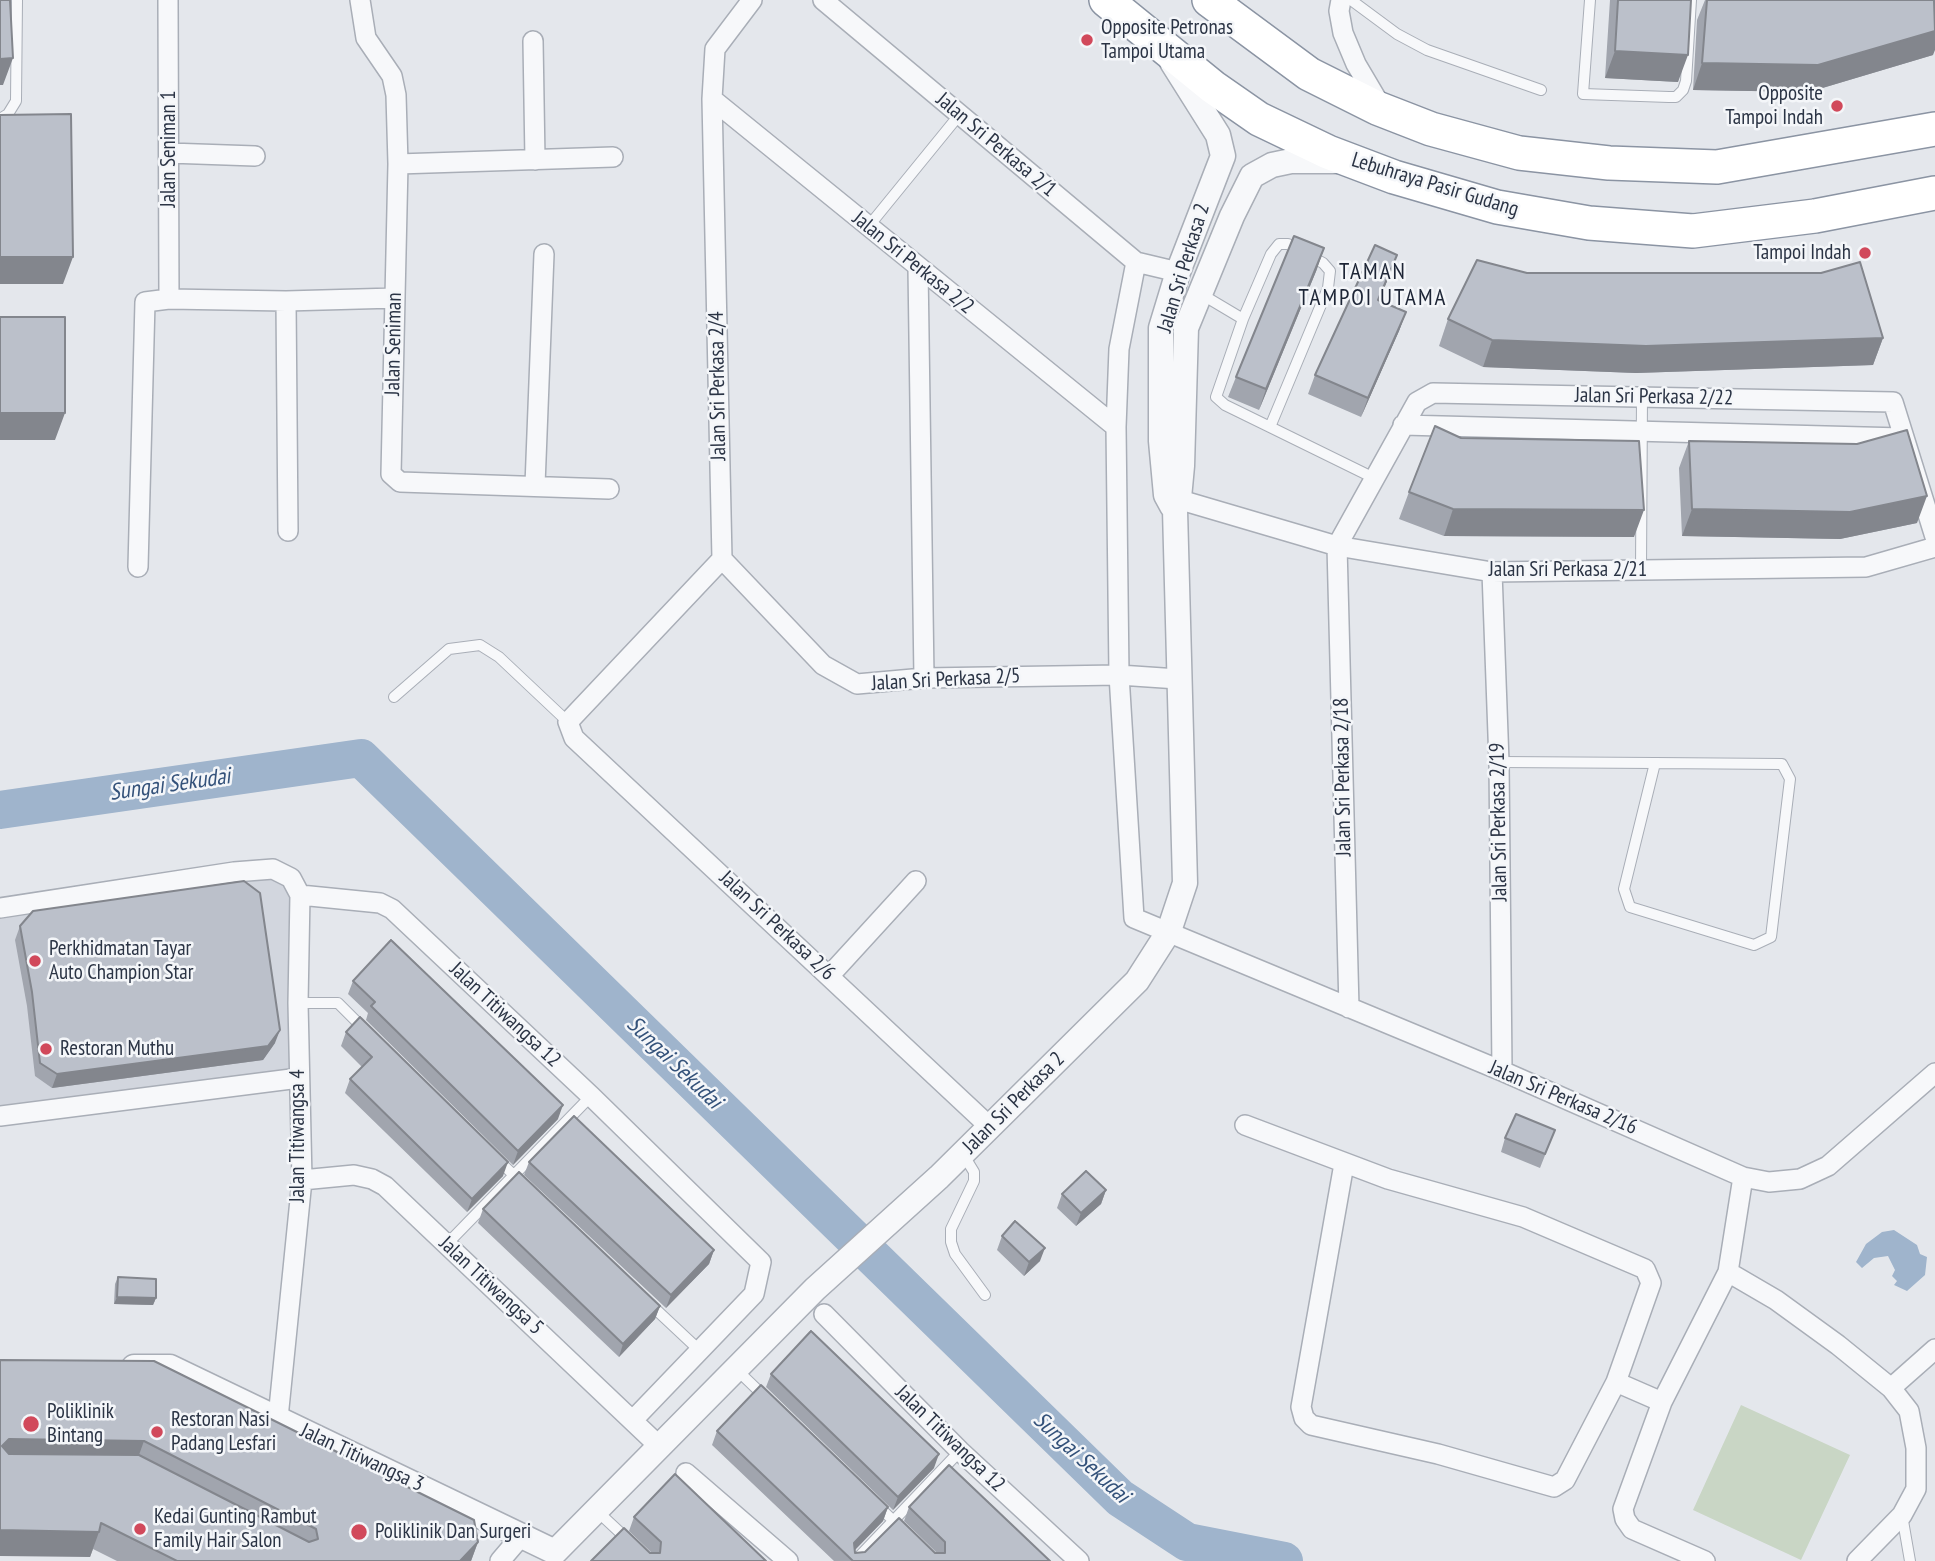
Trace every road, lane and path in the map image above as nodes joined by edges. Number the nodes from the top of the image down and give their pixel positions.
1 (17, 0) edge
2 (168, 0) edge
3 (360, 0) edge
4 (752, 0) edge
5 (823, 0) edge
6 (1106, 0) edge
7 (1209, 0) edge
8 (1340, 0) edge
9 (1351, 0) edge
10 (1590, 0) edge
11 (1691, 0) edge
12 (533, 41) dead end
13 (1161, 43) junction
14 (1541, 90) dead end
15 (712, 99) junction
16 (1384, 111) junction
17 (960, 114) junction
18 (0, 119) edge
19 (1935, 129) edge
20 (169, 153) junction
21 (255, 156) dead end
22 (613, 158) dead end
23 (535, 160) junction
24 (1354, 162) junction
25 (398, 164) junction
26 (1935, 193) edge
27 (868, 227) junction
28 (544, 254) dead end
29 (1136, 262) junction
30 (918, 268) junction
31 (1178, 272) junction
32 (1201, 293) junction
33 (395, 298) junction
34 (169, 299) junction
35 (286, 301) junction
36 (1243, 319) junction
37 (1642, 396) junction
38 (1403, 425) junction
39 (1116, 427) junction
40 (1270, 427) junction
41 (1642, 432) junction
42 (1904, 439) junction
43 (1376, 480) junction
44 (536, 485) junction
45 (610, 489) dead end
46 (1173, 501) junction
47 (288, 531) dead end
48 (1935, 537) edge
49 (1337, 546) junction
50 (1935, 547) edge
51 (722, 559) junction
52 (138, 567) dead end
53 (1641, 570) junction
54 (1492, 572) junction
55 (1119, 675) junction
56 (924, 678) junction
57 (1178, 679) junction
58 (394, 697) dead end
59 (568, 722) junction
60 (1499, 762) junction
61 (1655, 763) junction
62 (916, 881) dead end
63 (300, 895) junction
64 (0, 908) edge
65 (1169, 932) junction
66 (830, 975) junction
67 (298, 1003) junction
68 (1349, 1008) junction
69 (377, 1042) edge
70 (1502, 1072) junction
71 (299, 1078) junction
72 (1933, 1079) edge
73 (591, 1096) junction
74 (0, 1116) edge
75 (1245, 1125) dead end
76 (990, 1126) junction
77 (485, 1148) edge
78 (962, 1154) junction
79 (1345, 1164) junction
80 (515, 1177) junction
81 (1743, 1177) junction
82 (302, 1180) junction
83 (535, 1196) edge
84 (447, 1244) junction
85 (1728, 1272) junction
86 (637, 1292) edge
87 (985, 1295) dead end
88 (824, 1314) dead end
89 (698, 1349) junction
90 (1935, 1349) edge
91 (106, 1366) edge
92 (735, 1368) junction
93 (1616, 1382) junction
94 (1891, 1388) junction
95 (1662, 1402) junction
96 (775, 1406) edge
97 (278, 1418) junction
98 (633, 1420) junction
99 (659, 1446) junction
100 (960, 1451) junction
101 (687, 1473) dead end
102 (1925, 1491) edge
103 (864, 1492) edge
104 (596, 1509) junction
105 (1902, 1515) junction
106 (894, 1521) junction
107 (523, 1534) junction
108 (910, 1537) edge
109 (632, 1544) edge
110 (550, 1556) edge
111 (499, 1561) edge
112 (788, 1561) edge
113 (855, 1561) edge
114 (1079, 1561) edge
115 (1705, 1561) edge
116 (1857, 1561) edge
117 (1910, 1561) edge

1 - 18 lane
2 - 20 street, Jalan Seniman 1
3 - 25 street, Jalan Seniman
4 - 15 street, Jalan Sri Perkasa 2/4
5 - 17 street, Jalan Sri Perkasa 2/1
6 - 13 highway, Lebuhraya Pasir Gudang
7 - 16 highway
8 - 16 street
9 - 14 lane
10 - 11 lane
12 - 23 street
13 - 24 highway, Lebuhraya Pasir Gudang
13 - 31 street, Jalan Sri Perkasa 2
15 - 27 street, Jalan Sri Perkasa 2/2
15 - 51 street, Jalan Sri Perkasa 2/4
16 - 19 highway
17 - 27 lane
17 - 29 street, Jalan Sri Perkasa 2/1
20 - 21 street
20 - 34 street, Jalan Seniman 1
22 - 23 street
23 - 25 street
24 - 26 highway, Lebuhraya Pasir Gudang
24 - 32 street, Jalan Sri Perkasa 2
25 - 33 street, Jalan Seniman
27 - 30 street, Jalan Sri Perkasa 2/2
28 - 44 street
29 - 31 street, Jalan Sri Perkasa 2/1
29 - 39 street
30 - 39 street, Jalan Sri Perkasa 2/2
30 - 56 street
31 - 46 street, Jalan Sri Perkasa 2
32 - 36 lane
32 - 46 street, Jalan Sri Perkasa 2
33 - 35 street
33 - 44 street, Jalan Seniman
34 - 35 street
34 - 52 street
35 - 47 street
36 - 40 lane
36 - 40 lane
37 - 38 street, Jalan Sri Perkasa 2/22
37 - 41 lane
37 - 42 street, Jalan Sri Perkasa 2/22
38 - 41 street
38 - 43 street
39 - 55 street
40 - 43 lane
41 - 42 street
41 - 53 lane
42 - 48 street
43 - 49 street
44 - 45 street, Jalan Seniman
46 - 49 street, Jalan Sri Perkasa 2/21
46 - 57 street, Jalan Sri Perkasa 2
49 - 54 street, Jalan Sri Perkasa 2/21
49 - 68 street, Jalan Sri Perkasa 2/18
50 - 53 street, Jalan Sri Perkasa 2/21
51 - 56 street, Jalan Sri Perkasa 2/5
51 - 59 street
53 - 54 street, Jalan Sri Perkasa 2/21
54 - 60 street, Jalan Sri Perkasa 2/19
55 - 56 street, Jalan Sri Perkasa 2/5
55 - 57 street, Jalan Sri Perkasa 2/5
55 - 65 street, Jalan Sri Perkasa 2/16
57 - 65 street, Jalan Sri Perkasa 2
58 - 59 lane
59 - 66 street, Jalan Sri Perkasa 2/6
60 - 61 lane
60 - 70 street, Jalan Sri Perkasa 2/19
61 - 61 lane
62 - 66 street
63 - 64 street
63 - 67 street, Jalan Titiwangsa 4
63 - 73 street, Jalan Titiwangsa 12
65 - 68 street, Jalan Sri Perkasa 2/16
65 - 76 street, Jalan Sri Perkasa 2
66 - 76 street, Jalan Sri Perkasa 2/6
67 - 69 lane
67 - 71 street, Jalan Titiwangsa 4
68 - 70 street, Jalan Sri Perkasa 2/16
70 - 81 street, Jalan Sri Perkasa 2/16
71 - 74 street
71 - 82 street, Jalan Titiwangsa 4
72 - 81 street, Jalan Sri Perkasa 2/16
73 - 80 lane
73 - 89 street, Jalan Titiwangsa 12
75 - 79 street
76 - 78 street, Jalan Sri Perkasa 2
77 - 80 lane
78 - 87 lane
78 - 92 street, Jalan Sri Perkasa 2
79 - 93 street
79 - 93 street
80 - 83 lane
80 - 84 lane
81 - 85 street
82 - 84 street, Jalan Titiwangsa 5
82 - 97 street, Jalan Titiwangsa 4
84 - 98 street, Jalan Titiwangsa 5
85 - 94 street
85 - 95 street
86 - 89 lane
88 - 100 street, Jalan Titiwangsa 12
89 - 98 street, Jalan Titiwangsa 12
90 - 94 street
91 - 97 street, Jalan Titiwangsa 3
92 - 96 lane
92 - 99 street, Jalan Sri Perkasa 2
93 - 95 street
94 - 102 street
95 - 115 street
97 - 107 street, Jalan Titiwangsa 3
98 - 99 street, Jalan Titiwangsa 5
99 - 104 street, Jalan Sri Perkasa 2
100 - 106 lane
100 - 114 street, Jalan Titiwangsa 12
101 - 112 street
102 - 105 street
103 - 106 lane
104 - 109 lane
104 - 110 street, Jalan Sri Perkasa 2
105 - 116 street
105 - 117 lane
106 - 108 lane
106 - 113 lane
107 - 110 street, Jalan Titiwangsa 3
107 - 111 street

